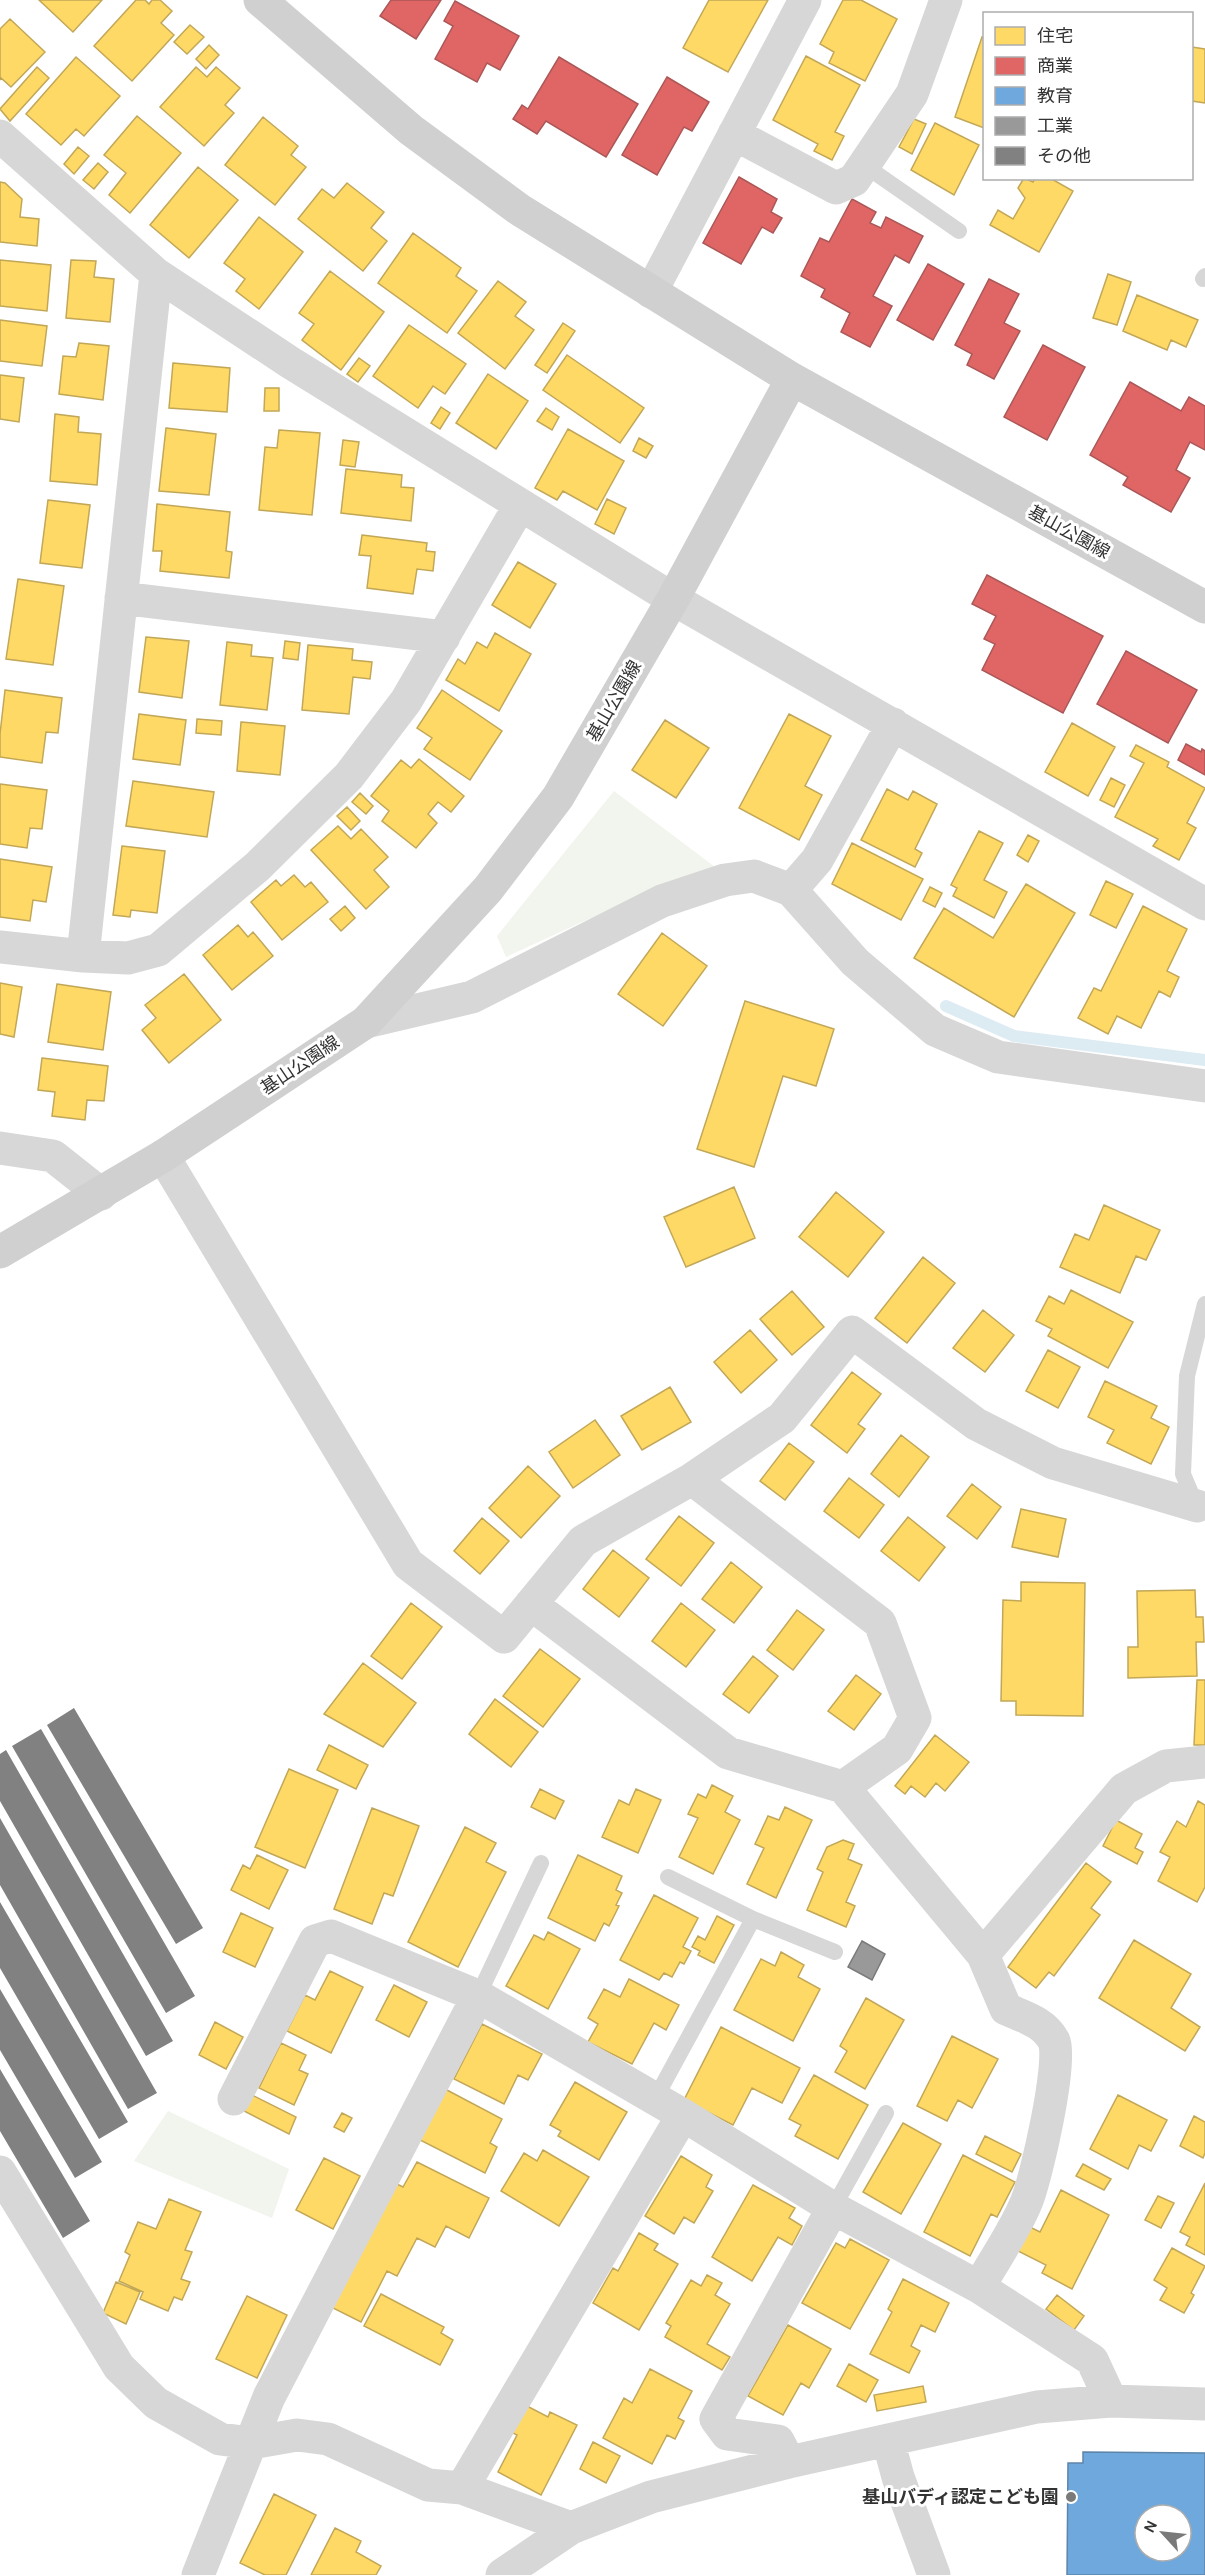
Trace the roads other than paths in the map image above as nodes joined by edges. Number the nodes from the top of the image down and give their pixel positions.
1 (260, 0) edge
2 (805, 0) edge
3 (946, 0) edge
4 (734, 134) junction
5 (0, 136) edge
6 (864, 165) junction
7 (959, 231) dead end
8 (156, 274) junction
9 (651, 292) junction
10 (792, 379) junction
11 (520, 505) junction
12 (121, 598) junction
13 (673, 598) junction
14 (1205, 607) edge
15 (444, 637) junction
16 (893, 724) junction
17 (791, 890) junction
18 (1205, 904) edge
19 (0, 947) edge
20 (83, 956) junction
21 (366, 1022) junction
22 (1205, 1086) edge
23 (0, 1148) edge
24 (164, 1156) junction
25 (101, 1194) junction
26 (0, 1252) edge
27 (1205, 1304) edge
28 (692, 1479) junction
29 (1201, 1512) edge
30 (531, 1604) junction
31 (1205, 1762) edge
32 (843, 1786) junction
33 (541, 1863) dead end
34 (669, 1877) dead end
35 (753, 1919) junction
36 (835, 1952) dead end
37 (983, 1955) junction
38 (478, 1996) junction
39 (234, 2099) dead end
40 (655, 2099) junction
41 (886, 2113) dead end
42 (683, 2115) junction
43 (0, 2172) edge
44 (833, 2208) junction
45 (979, 2287) junction
46 (1111, 2401) junction
47 (1205, 2404) edge
48 (888, 2440) junction
49 (251, 2443) junction
50 (789, 2462) junction
51 (462, 2488) junction
52 (571, 2528) junction
53 (198, 2575) edge
54 (502, 2575) edge
55 (934, 2575) edge

1 - 9 main road
2 - 4 street
3 - 6 street
4 - 6 street
4 - 9 street
5 - 8 street
6 - 7 lane
8 - 11 street
8 - 12 street
9 - 10 main road
10 - 13 main road, 基山公園線
10 - 14 main road, 基山公園線
11 - 13 street
11 - 15 street
12 - 15 street
12 - 20 street
13 - 16 street
13 - 21 main road, 基山公園線
15 - 20 street
16 - 17 street
16 - 18 street
17 - 21 street
17 - 22 street
19 - 20 street
21 - 24 main road, 基山公園線
23 - 25 street
24 - 25 main road, 基山公園線
24 - 30 street
25 - 26 main road, 基山公園線
27 - 29 lane
28 - 29 street
28 - 30 street
28 - 32 street
30 - 32 street
31 - 37 street
32 - 37 street
33 - 38 lane
34 - 35 lane
35 - 36 lane
35 - 40 lane
37 - 45 street
38 - 39 street
38 - 40 street
38 - 49 street
40 - 42 street
41 - 44 lane
42 - 44 street
42 - 51 street
43 - 49 street
44 - 45 street
44 - 50 street
45 - 46 street
46 - 47 street
46 - 48 street
48 - 50 street
48 - 55 street
49 - 51 street
49 - 53 street
50 - 52 street
51 - 52 street
52 - 54 street

